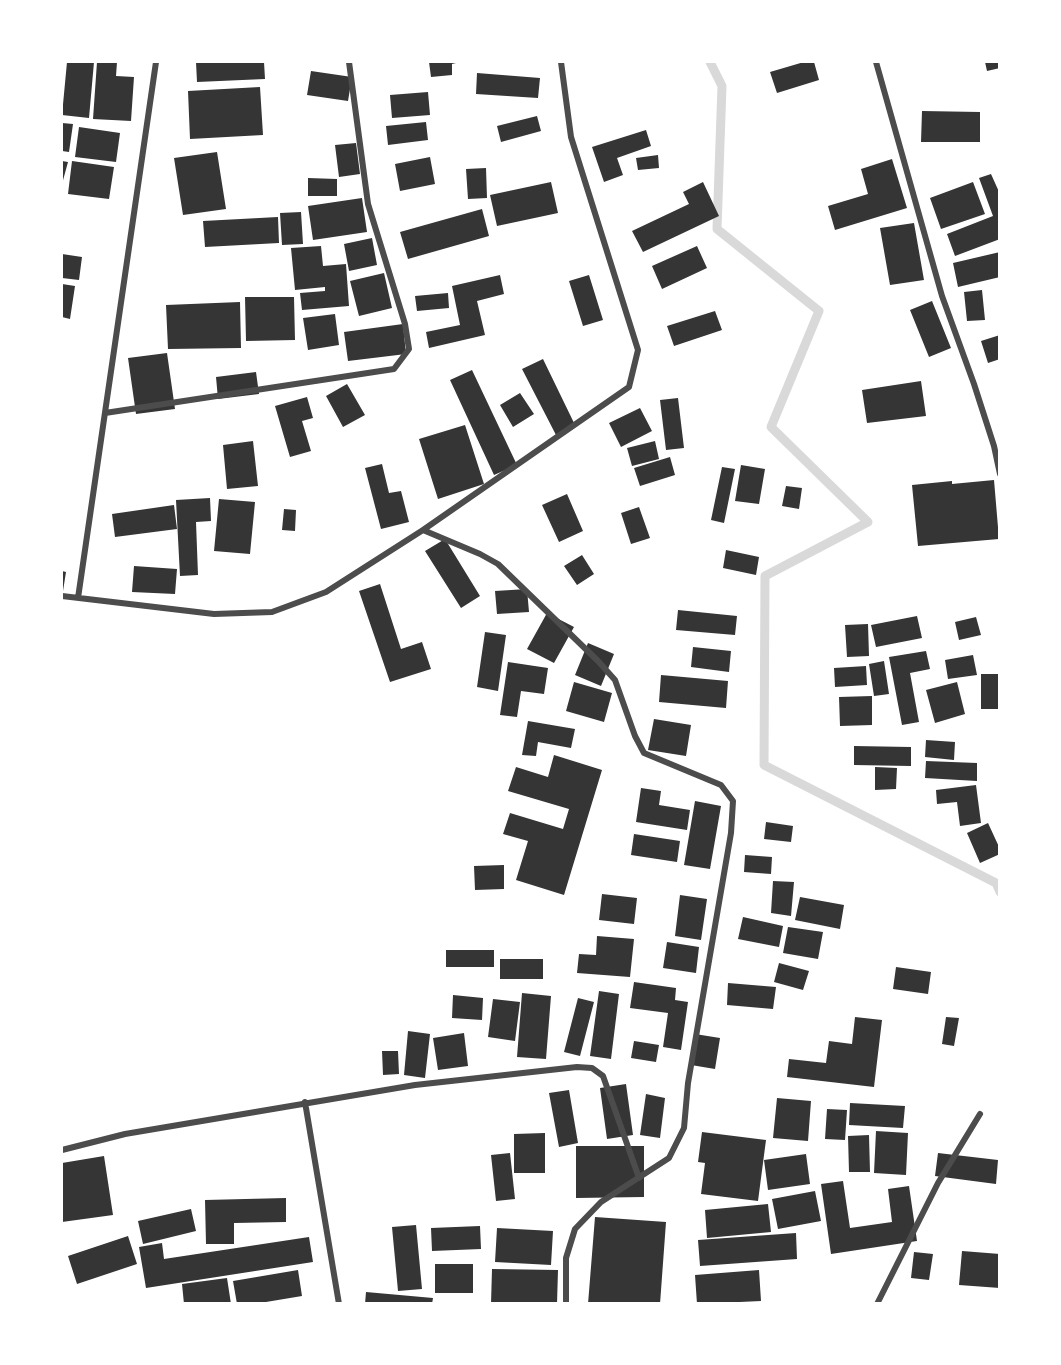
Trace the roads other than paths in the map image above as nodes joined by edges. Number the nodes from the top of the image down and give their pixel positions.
1 (156, 62) edge
2 (349, 62) edge
3 (561, 62) edge
4 (876, 62) edge
5 (105, 412) junction
6 (997, 445) edge
7 (999, 474) edge
8 (423, 530) junction
9 (62, 596) edge
10 (78, 598) junction
11 (305, 1102) junction
12 (980, 1114) dead end
13 (62, 1150) edge
14 (639, 1178) junction
15 (339, 1304) edge
16 (566, 1304) edge
17 (877, 1304) edge

1 - 5 street
2 - 5 street
3 - 8 street
4 - 6 street
5 - 10 street
6 - 7 street
8 - 10 street
8 - 14 street
9 - 10 street
11 - 13 street
11 - 14 street
11 - 15 street
12 - 17 street
14 - 16 street

